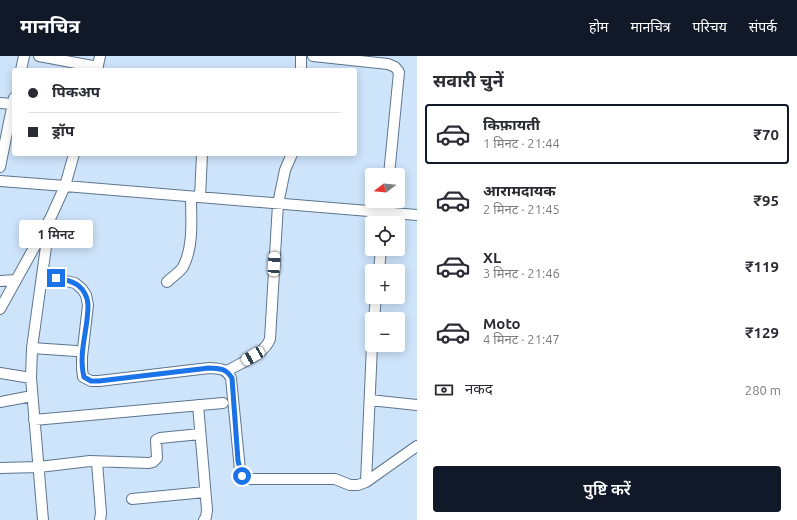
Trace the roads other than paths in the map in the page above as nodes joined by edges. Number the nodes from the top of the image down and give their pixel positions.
1 (24, 56) edge
2 (39, 56) edge
3 (100, 56) edge
4 (301, 56) edge
5 (313, 56) edge
6 (342, 58) edge
7 (21, 68) edge
8 (93, 68) edge
9 (97, 68) edge
10 (301, 68) edge
11 (12, 101) edge
12 (0, 103) edge
13 (12, 106) edge
14 (73, 156) edge
15 (202, 156) edge
16 (291, 156) edge
17 (0, 167) edge
18 (390, 168) edge
19 (0, 181) edge
20 (65, 186) junction
21 (196, 197) junction
22 (278, 204) junction
23 (385, 208) edge
24 (385, 212) junction
25 (417, 215) edge
26 (385, 216) edge
27 (50, 219) junction
28 (42, 276) junction
29 (16, 280) junction
30 (0, 281) edge
31 (167, 282) dead end
32 (0, 309) edge
33 (32, 348) junction
34 (76, 352) dead end
35 (372, 352) edge
36 (227, 371) junction
37 (0, 373) edge
38 (31, 378) junction
39 (32, 396) junction
40 (370, 400) junction
41 (0, 402) edge
42 (223, 403) dead end
43 (198, 405) junction
44 (417, 405) edge
45 (34, 420) junction
46 (200, 434) junction
47 (417, 446) edge
48 (417, 456) edge
49 (97, 462) junction
50 (39, 467) junction
51 (0, 468) edge
52 (366, 482) junction
53 (205, 492) junction
54 (132, 499) dead end
55 (43, 520) edge
56 (100, 520) edge
57 (204, 520) edge

1 - 7 street
2 - 8 street
3 - 9 street
4 - 10 street
5 - 6 street
6 - 18 street
11 - 12 street
13 - 17 street
14 - 20 street
15 - 21 street
16 - 22 street
19 - 20 street
20 - 21 street
20 - 27 street
21 - 22 street
21 - 31 street
22 - 24 street
22 - 36 street
23 - 24 street
24 - 25 street
24 - 26 street
27 - 28 street
27 - 29 street
28 - 33 street
28 - 36 street
29 - 30 street
29 - 32 street
33 - 34 street
33 - 38 street
35 - 40 street
36 - 52 street
37 - 38 street
38 - 39 street
39 - 41 street
39 - 45 street
40 - 44 street
40 - 52 street
42 - 43 street
43 - 45 street
43 - 46 street
45 - 50 street
46 - 49 street
46 - 53 street
47 - 48 street
47 - 52 street
49 - 50 street
49 - 56 street
50 - 51 street
50 - 55 street
53 - 54 street
53 - 57 street

